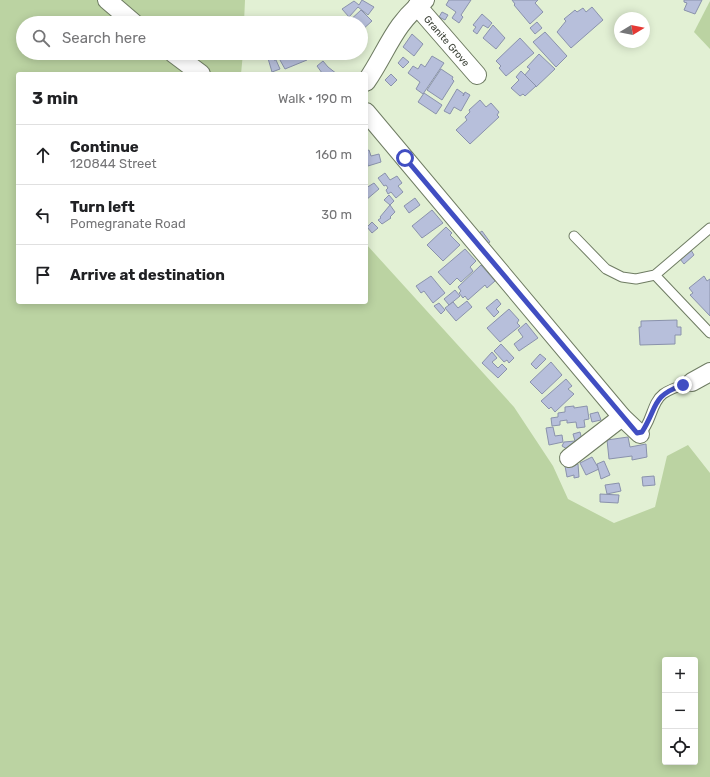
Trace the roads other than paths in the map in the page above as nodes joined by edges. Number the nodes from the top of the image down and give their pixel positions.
1 (107, 0) edge
2 (421, 3) edge
3 (126, 16) edge
4 (182, 60) edge
5 (198, 72) edge
6 (477, 75) dead end
7 (368, 78) edge
8 (368, 114) edge
9 (710, 228) edge
10 (574, 236) dead end
11 (655, 275) junction
12 (710, 333) edge
13 (710, 372) edge
14 (692, 382) joint
15 (622, 417) junction
16 (640, 434) joint
17 (569, 458) dead end

1 - 3 street
2 - 6 street, Granite Grove
2 - 7 street, Granite Grove
4 - 5 street
8 - 15 street
9 - 11 lane
10 - 11 lane
11 - 12 lane
13 - 14 street
14 - 16 lane
15 - 16 street
15 - 17 street

